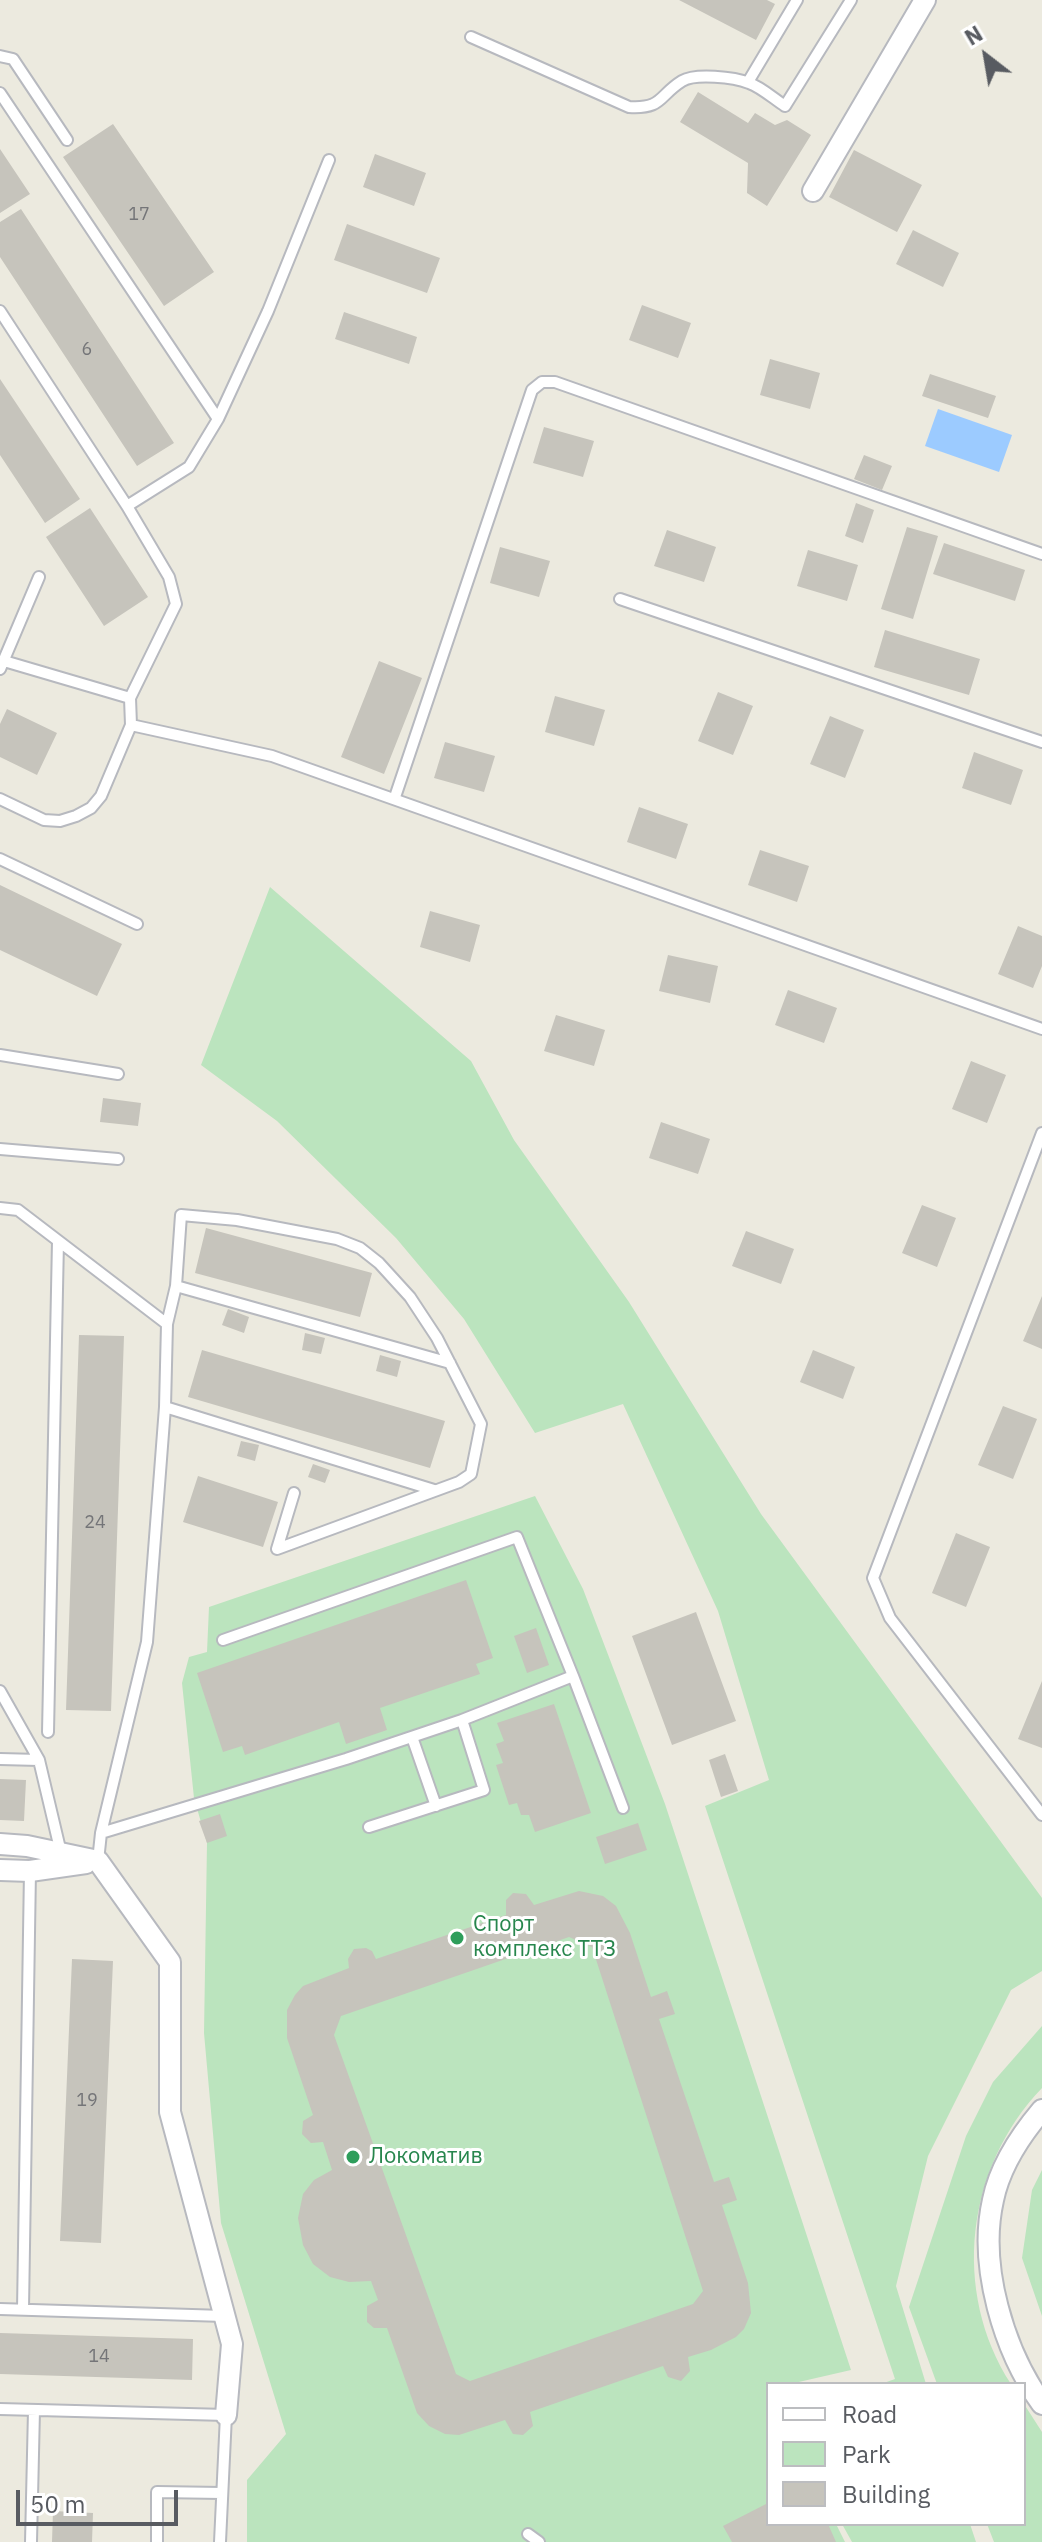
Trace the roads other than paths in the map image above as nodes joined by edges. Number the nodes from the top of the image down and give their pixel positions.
1 (797, 0) edge
2 (851, 0) edge
3 (925, 0) edge
4 (471, 37) dead end
5 (0, 56) edge
6 (748, 82) junction
7 (0, 93) edge
8 (67, 140) dead end
9 (329, 160) dead end
10 (813, 191) dead end
11 (0, 311) edge
12 (218, 419) junction
13 (127, 506) junction
14 (1042, 554) edge
15 (39, 577) dead end
16 (620, 599) dead end
17 (2, 665) edge
18 (130, 698) junction
19 (131, 725) junction
20 (1042, 742) edge
21 (395, 797) junction
22 (0, 799) edge
23 (0, 859) edge
24 (137, 924) dead end
25 (1042, 1029) edge
26 (0, 1055) edge
27 (118, 1074) dead end
28 (1042, 1133) edge
29 (0, 1149) edge
30 (118, 1159) dead end
31 (0, 1208) edge
32 (58, 1241) junction
33 (176, 1286) junction
34 (167, 1324) junction
35 (450, 1363) junction
36 (165, 1407) junction
37 (434, 1490) junction
38 (294, 1493) dead end
39 (223, 1640) dead end
40 (573, 1676) junction
41 (0, 1691) edge
42 (462, 1720) junction
43 (48, 1732) dead end
44 (412, 1737) junction
45 (0, 1759) edge
46 (39, 1760) junction
47 (436, 1806) junction
48 (623, 1808) dead end
49 (1042, 1815) edge
50 (369, 1827) dead end
51 (101, 1833) junction
52 (0, 1844) edge
53 (63, 1860) junction
54 (98, 1861) junction
55 (0, 1870) edge
56 (30, 1871) junction
57 (1042, 2110) edge
58 (0, 2309) edge
59 (23, 2309) junction
60 (224, 2316) junction
61 (1042, 2404) edge
62 (0, 2409) edge
63 (34, 2410) junction
64 (226, 2415) junction
65 (222, 2493) junction
66 (528, 2534) dead end
67 (31, 2542) edge
68 (157, 2542) edge
69 (220, 2542) edge
70 (539, 2542) edge

1 - 6 lane
2 - 6 lane
3 - 10 street
4 - 6 lane
5 - 8 lane
7 - 12 lane
9 - 12 lane
11 - 13 lane
12 - 13 lane
13 - 18 lane
14 - 21 lane
15 - 17 lane
16 - 20 lane
17 - 18 lane
18 - 19 lane
19 - 21 lane
19 - 22 lane
21 - 25 lane
23 - 24 lane
26 - 27 lane
28 - 49 lane
29 - 30 lane
31 - 32 lane
32 - 34 lane
32 - 43 lane
33 - 34 lane
33 - 35 lane
33 - 35 lane
34 - 36 lane
35 - 37 lane
36 - 37 lane
36 - 51 lane
37 - 38 lane
39 - 40 lane
40 - 42 lane
40 - 48 lane
41 - 46 lane
42 - 44 lane
42 - 47 lane
44 - 47 lane
44 - 51 lane
45 - 46 lane
46 - 53 lane
47 - 50 lane
51 - 54 lane
52 - 53 street
53 - 54 street
53 - 56 street
54 - 60 street
55 - 56 street
56 - 59 lane
57 - 61 street
58 - 59 lane
59 - 60 lane
60 - 64 street
62 - 63 lane
63 - 64 lane
63 - 67 lane
64 - 65 lane
65 - 68 lane
65 - 69 lane
66 - 70 lane

